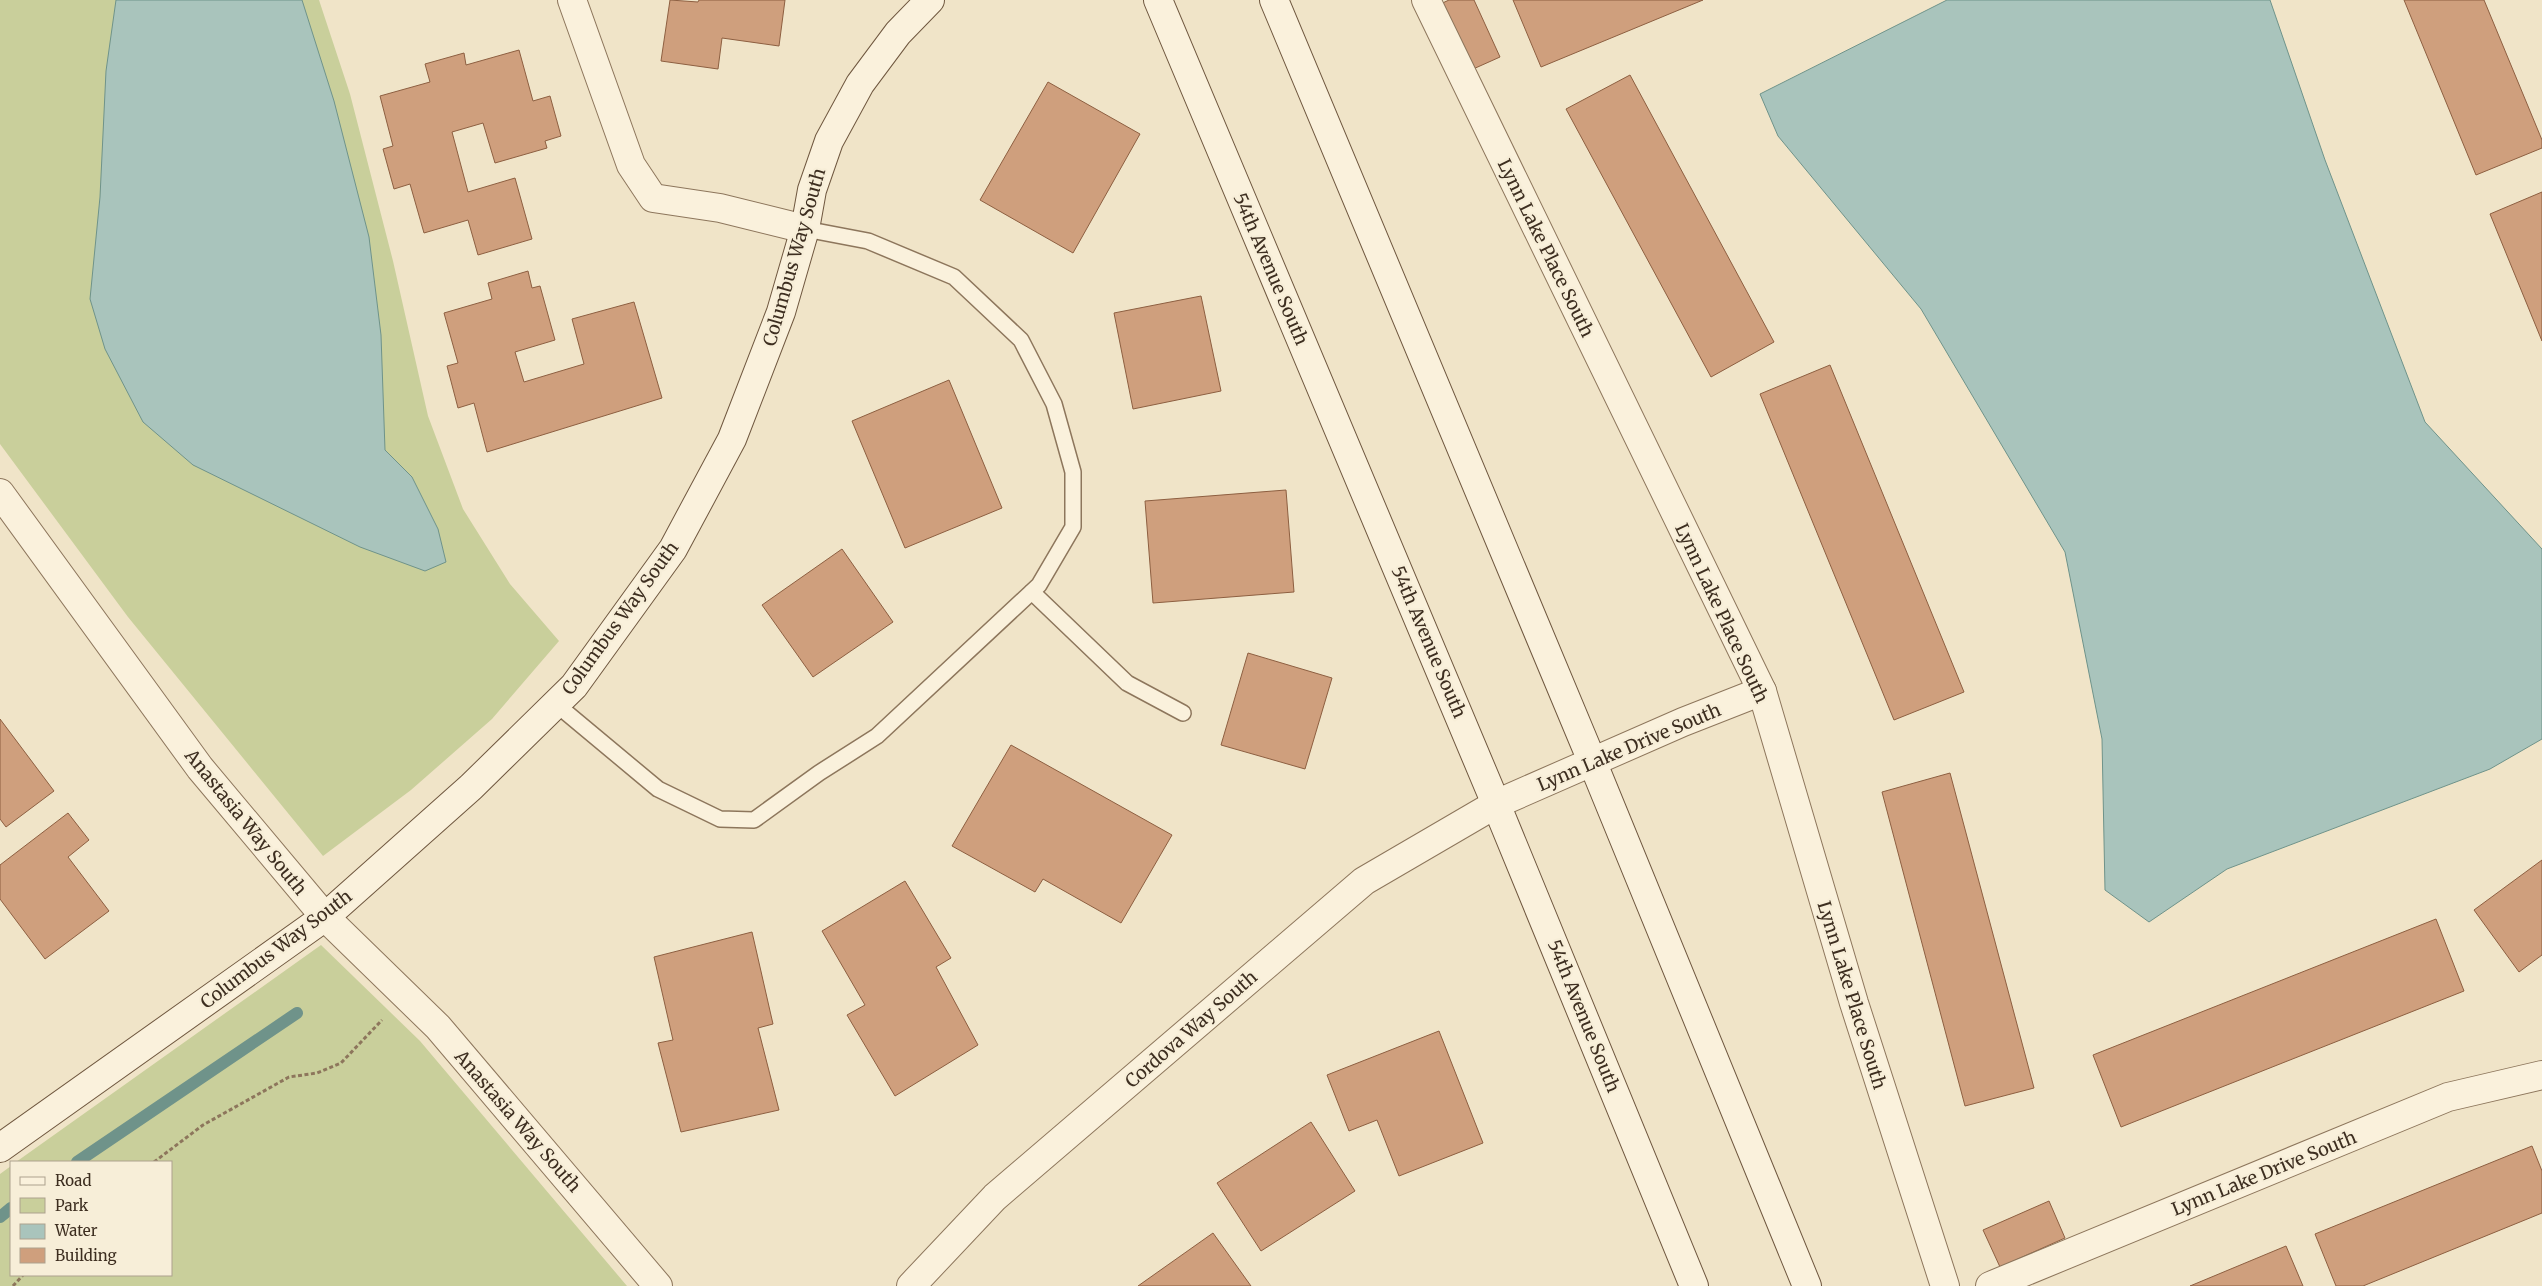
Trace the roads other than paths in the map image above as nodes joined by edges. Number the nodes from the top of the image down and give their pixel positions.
1 (572, 0) edge
2 (930, 0) edge
3 (1158, 0) edge
4 (1274, 0) edge
5 (1426, 0) edge
6 (805, 229) junction
7 (0, 493) edge
8 (1032, 592) junction
9 (1762, 691) junction
10 (556, 704) junction
11 (1183, 713) dead end
12 (1592, 761) junction
13 (1496, 804) junction
14 (325, 917) junction
15 (2542, 1075) edge
16 (0, 1148) edge
17 (658, 1286) edge
18 (911, 1286) edge
19 (1694, 1286) edge
20 (1807, 1286) edge
21 (1945, 1286) edge
22 (1990, 1286) edge

1 - 6 street
2 - 6 street, Columbus Way South
3 - 13 street, 54th Avenue South
4 - 12 street
5 - 9 street, Lynn Lake Place South
6 - 8 lane
6 - 10 street, Columbus Way South
7 - 14 street, Anastasia Way South
8 - 10 lane
8 - 11 lane
9 - 12 street, Lynn Lake Drive South
9 - 21 street, Lynn Lake Place South
10 - 14 street, Columbus Way South
12 - 13 street, Lynn Lake Drive South
12 - 20 street
13 - 18 street, Cordova Way South
13 - 19 street, 54th Avenue South
14 - 16 street, Columbus Way South
14 - 17 street, Anastasia Way South
15 - 22 street, Lynn Lake Drive South

